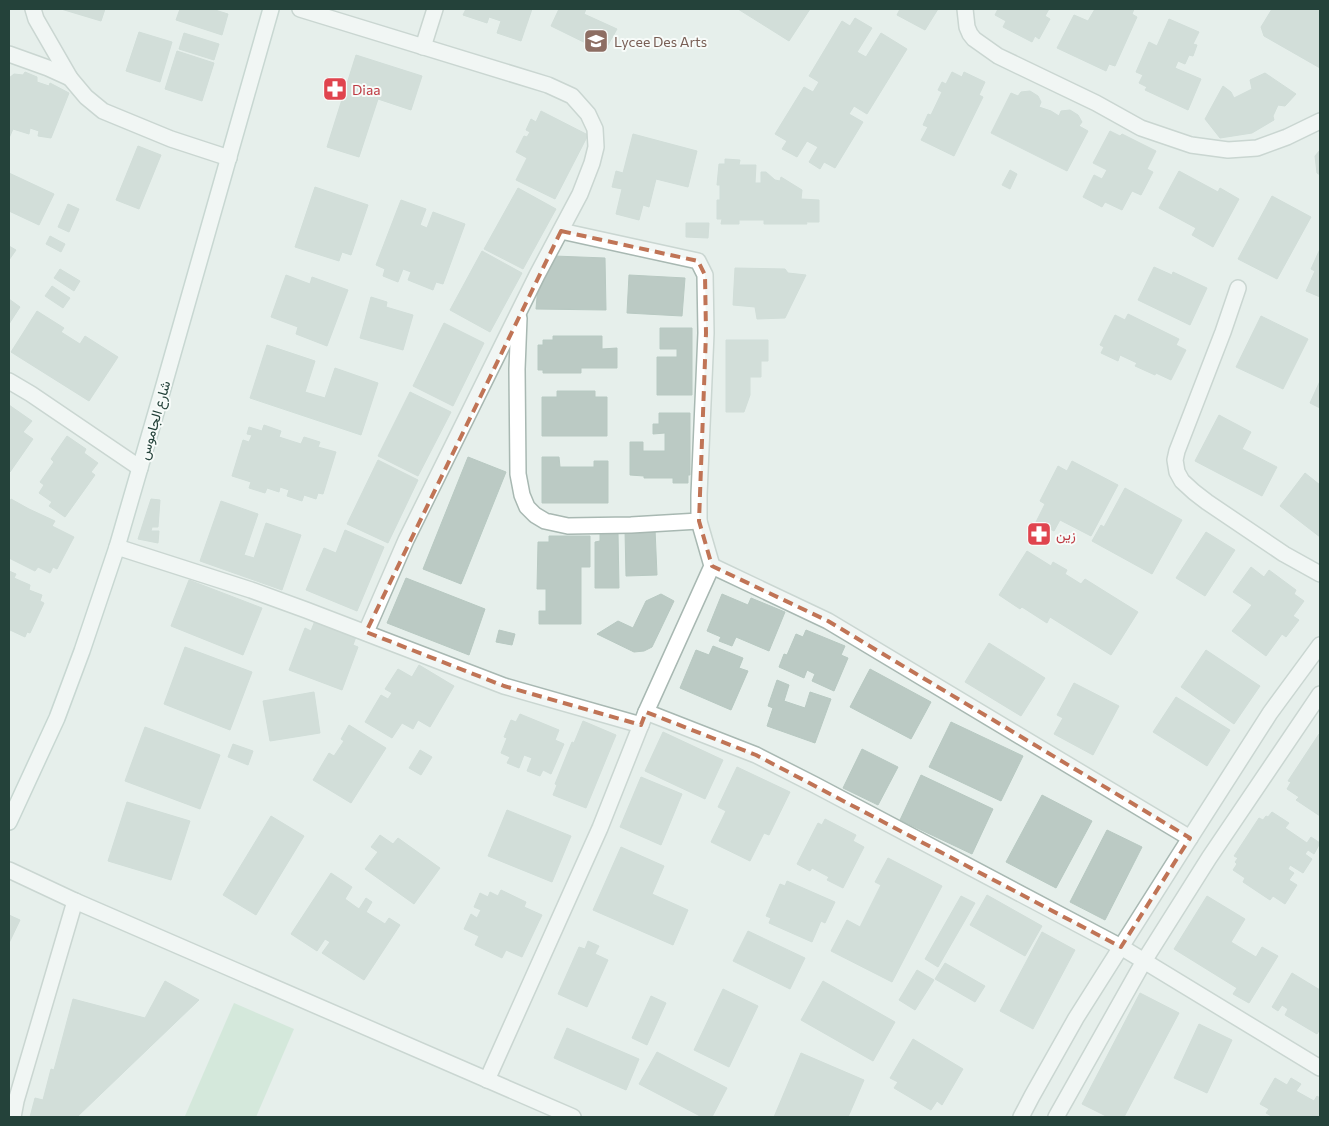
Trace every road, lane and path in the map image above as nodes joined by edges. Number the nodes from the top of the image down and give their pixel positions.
1 (33, 9) edge
2 (271, 9) edge
3 (300, 9) edge
4 (435, 9) edge
5 (965, 9) edge
6 (423, 47) junction
7 (9, 54) edge
8 (70, 78) junction
9 (1320, 121) edge
10 (229, 158) junction
11 (561, 231) junction
12 (1238, 288) dead end
13 (519, 312) junction
14 (9, 381) edge
15 (140, 468) junction
16 (699, 521) junction
17 (117, 547) junction
18 (712, 566) junction
19 (1320, 574) edge
20 (366, 632) junction
21 (1320, 645) edge
22 (1320, 694) edge
23 (644, 718) junction
24 (9, 822) edge
25 (1190, 838) junction
26 (9, 870) edge
27 (75, 901) junction
28 (1121, 947) junction
29 (1144, 960) junction
30 (1320, 1068) edge
31 (487, 1080) junction
32 (13, 1117) edge
33 (573, 1117) edge
34 (1021, 1117) edge
35 (1056, 1117) edge

1 - 8 street
2 - 10 street, شارع الجاموس
3 - 6 street
4 - 6 street
5 - 9 street
6 - 11 street
7 - 8 street
8 - 10 street
10 - 15 street, شارع الجاموس
11 - 13 street
11 - 16 street
12 - 19 street
13 - 16 street
13 - 20 street
14 - 15 street
15 - 17 street, شارع الجاموس
16 - 18 street
17 - 20 street
17 - 24 street, شارع الجاموس
18 - 23 street
18 - 25 street
20 - 23 street
21 - 25 street
22 - 29 street
23 - 28 street
23 - 31 street
25 - 28 street
26 - 27 street
27 - 31 street
27 - 32 street
28 - 29 street
28 - 34 street
29 - 30 street
29 - 35 street
31 - 33 street

